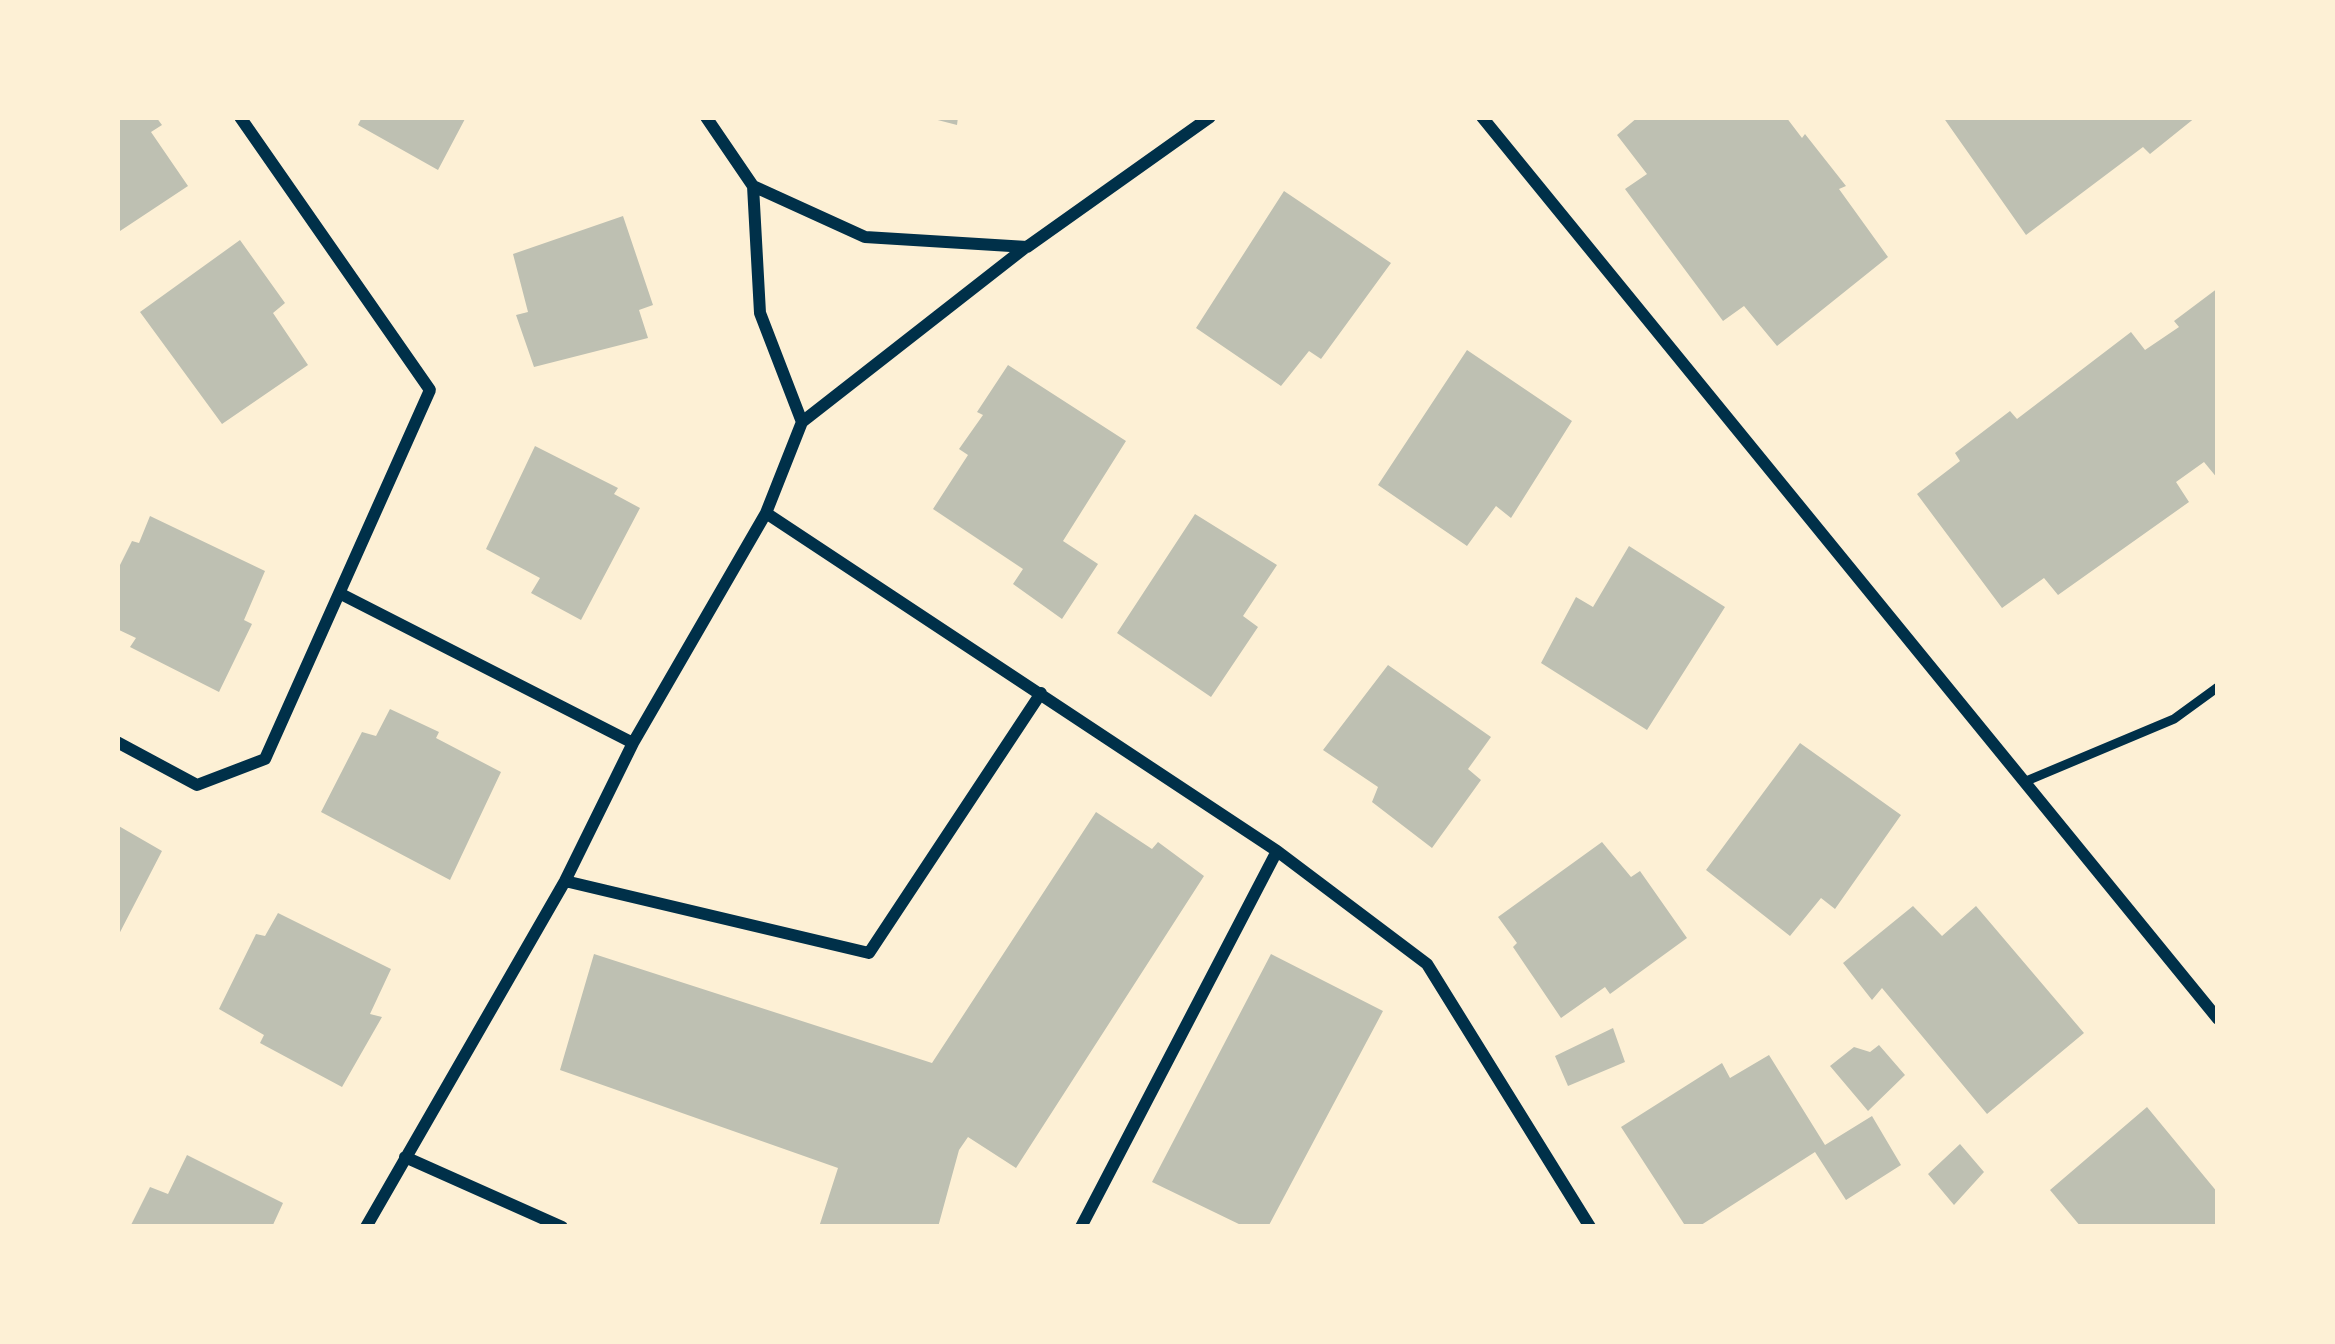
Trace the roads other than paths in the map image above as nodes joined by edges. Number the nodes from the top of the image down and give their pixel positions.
1 (240, 117) edge
2 (706, 117) edge
3 (1210, 117) edge
4 (1482, 117) edge
5 (753, 186) junction
6 (1027, 247) junction
7 (802, 422) junction
8 (766, 513) junction
9 (340, 594) junction
10 (2218, 687) edge
11 (1041, 693) junction
12 (117, 742) edge
13 (633, 743) junction
14 (2024, 782) junction
15 (1277, 851) junction
16 (565, 881) junction
17 (2218, 1019) edge
18 (406, 1157) junction
19 (366, 1227) edge
20 (562, 1227) edge
21 (1081, 1227) edge
22 (1590, 1227) edge

1 - 9 street
2 - 5 street
3 - 6 street
4 - 14 street
5 - 6 street
5 - 7 street
6 - 7 street
7 - 8 street
8 - 11 street
8 - 13 street
9 - 12 street
9 - 13 street
10 - 14 lane
11 - 15 street
11 - 16 street
13 - 16 street
14 - 17 street
15 - 21 street
15 - 22 street
16 - 18 street
18 - 19 street
18 - 20 street

